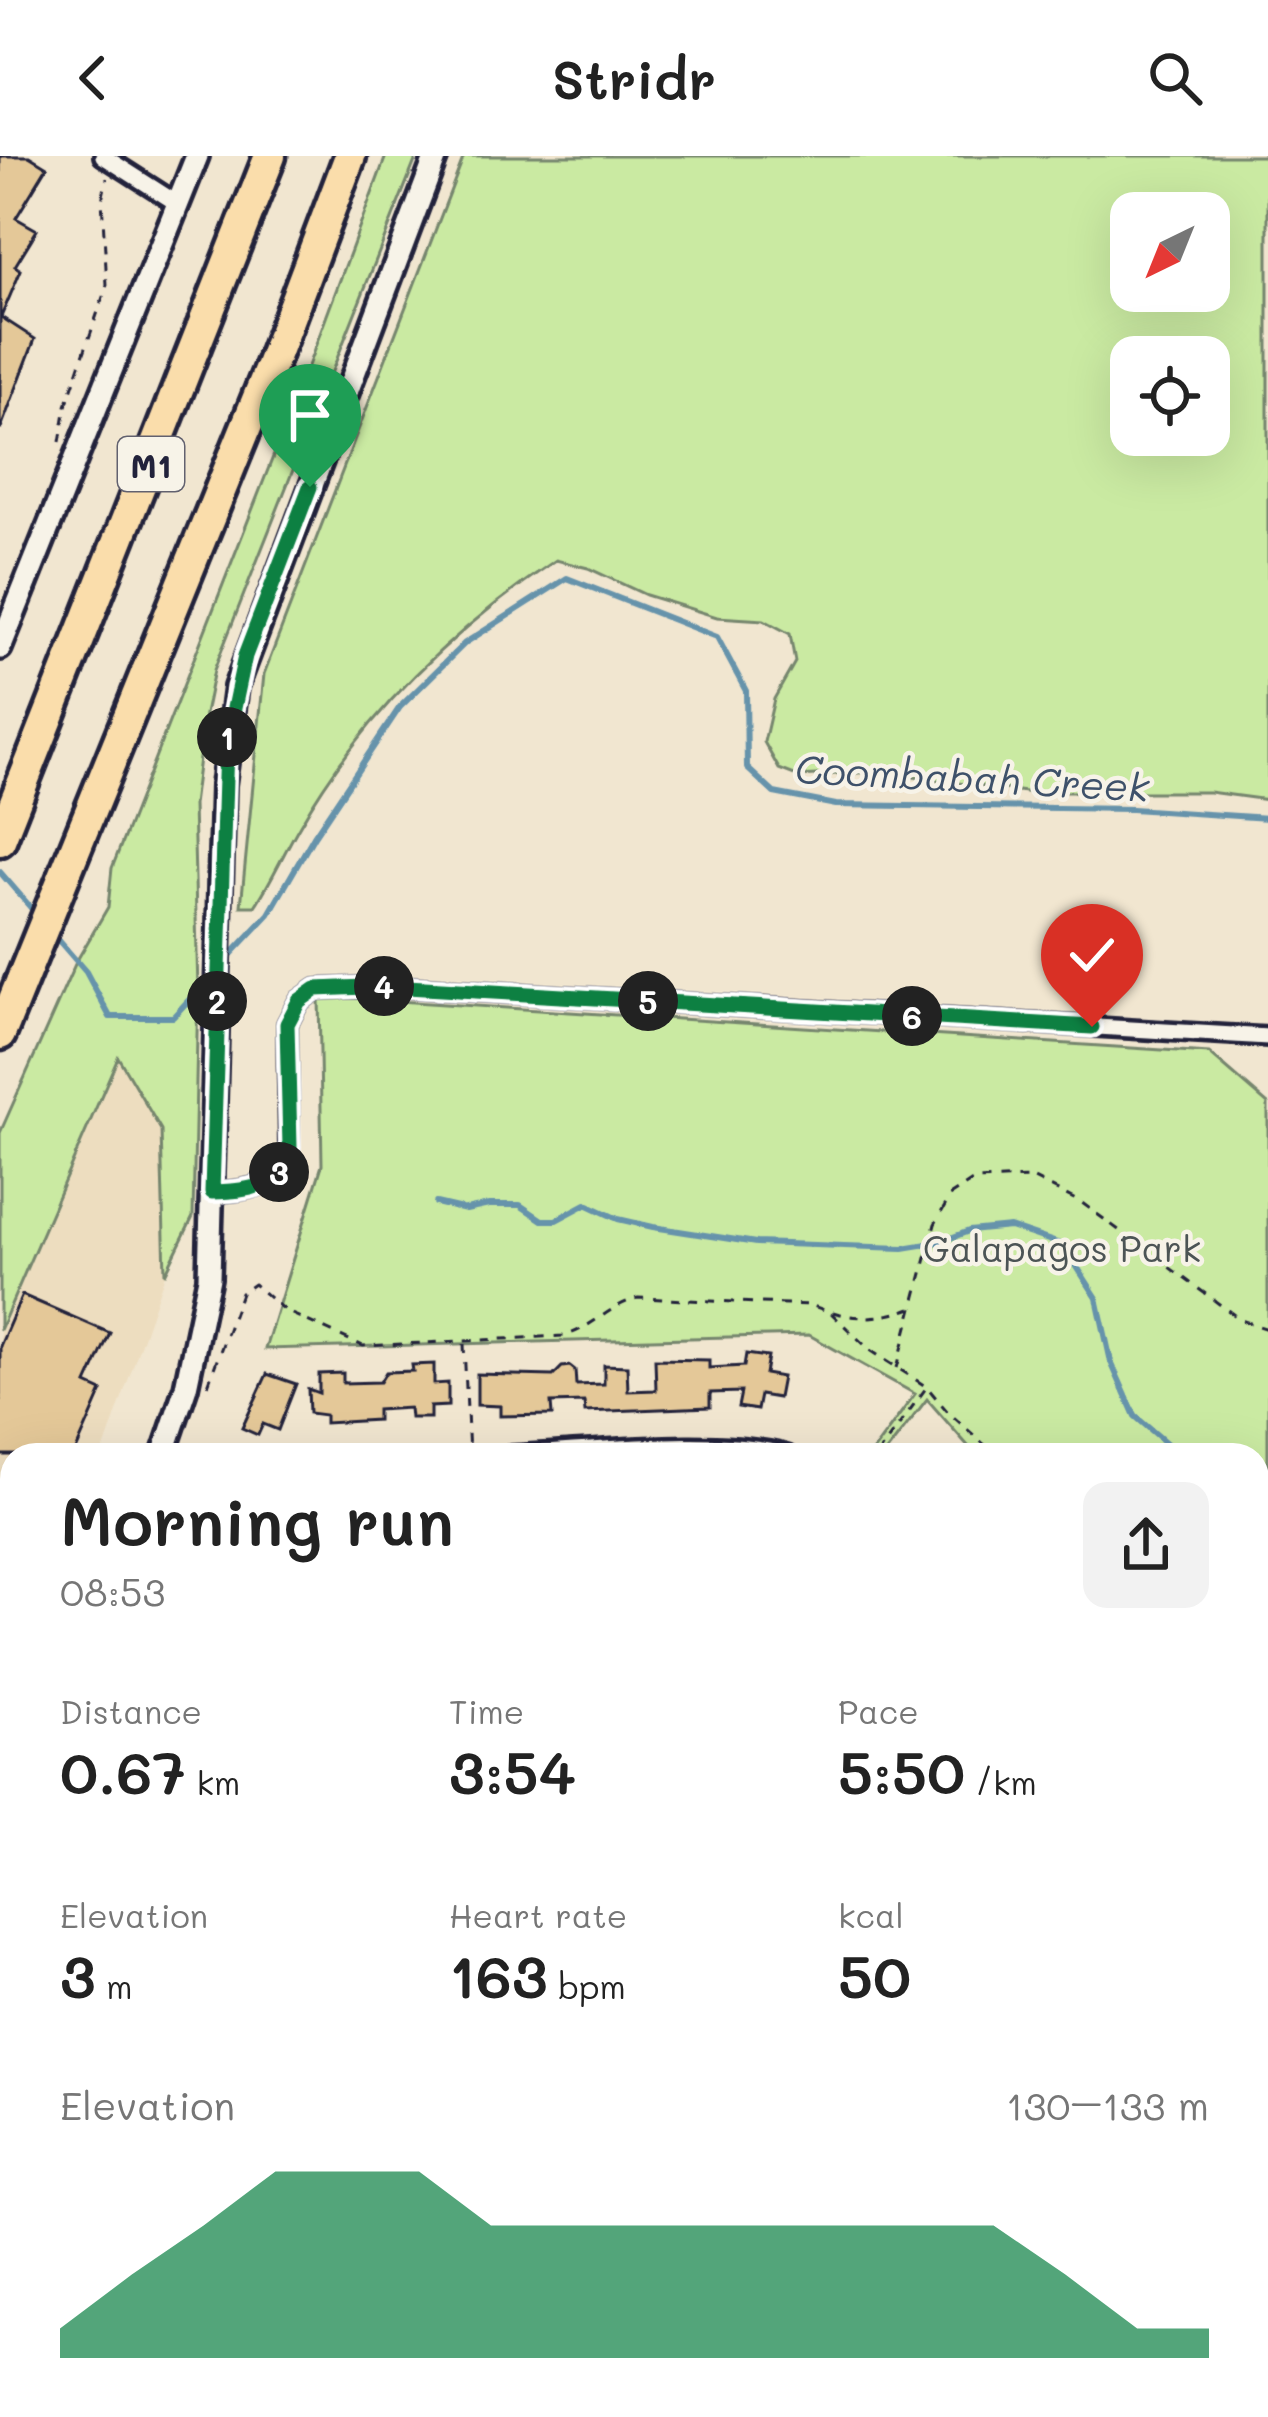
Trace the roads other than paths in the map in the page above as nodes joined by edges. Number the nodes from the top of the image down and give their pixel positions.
1 (103, 156) edge
2 (197, 156) edge
3 (270, 156) edge
4 (350, 156) edge
5 (436, 156) edge
6 (178, 204) junction
7 (0, 648) edge
8 (0, 840) edge
9 (0, 1034) edge
10 (1268, 1037) edge
11 (212, 1192) junction
12 (167, 1443) edge

1 - 6 street
2 - 6 street
3 - 8 highway, M1
4 - 9 highway, M1
5 - 11 street
6 - 7 street
10 - 11 street
11 - 12 street

